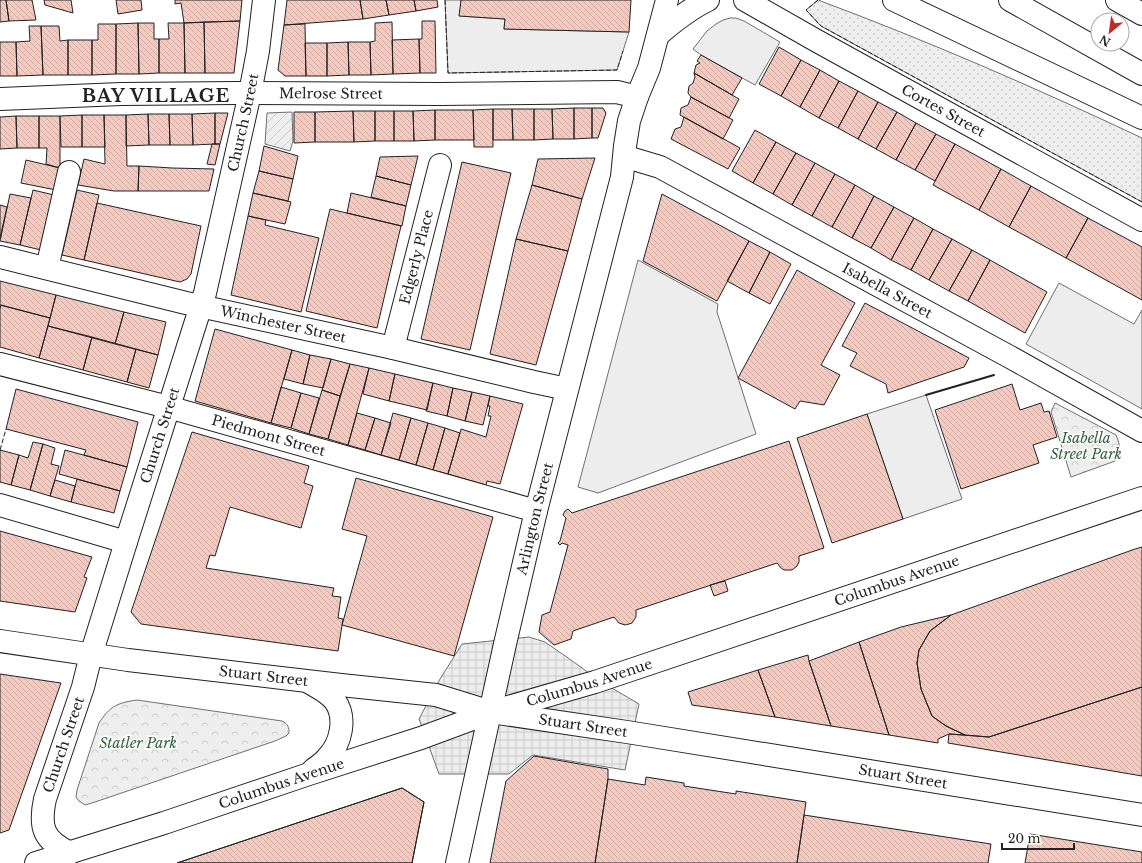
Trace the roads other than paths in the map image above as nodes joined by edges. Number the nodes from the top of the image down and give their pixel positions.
1 (264, 0) edge
2 (667, 0) edge
3 (708, 0) edge
4 (744, 0) edge
5 (894, 0) edge
6 (1010, 0) edge
7 (1117, 0) edge
8 (1142, 14) edge
9 (658, 35) junction
10 (649, 68) junction
11 (1142, 74) edge
12 (250, 93) junction
13 (637, 97) junction
14 (0, 99) edge
15 (1142, 118) edge
16 (440, 165) dead end
17 (626, 167) junction
18 (69, 172) dead end
19 (1142, 220) edge
20 (0, 257) edge
21 (47, 268) junction
22 (201, 306) junction
23 (394, 348) junction
24 (1, 369) edge
25 (567, 389) junction
26 (168, 407) junction
27 (1142, 430) edge
28 (1142, 498) edge
29 (0, 505) edge
30 (536, 511) junction
31 (126, 542) junction
32 (0, 641) edge
33 (91, 655) junction
34 (305, 681) junction
35 (491, 712) junction
36 (309, 774) junction
37 (1142, 815) edge
38 (70, 853) junction
39 (36, 863) edge
40 (457, 863) edge

1 - 12 main road, Church Street
2 - 9 main road, Arlington Street
3 - 9 main road
4 - 19 main road, Cortes Street
5 - 15 main road
6 - 11 main road
7 - 8 main road
9 - 10 main road, Arlington Street
10 - 13 main road, Arlington Street
10 - 17 main road, Arlington Street
12 - 13 main road, Melrose Street
12 - 14 main road, Melrose Street
12 - 22 main road, Church Street
13 - 17 main road, Arlington Street
16 - 23 main road, Edgerly Place
17 - 25 main road, Arlington Street
17 - 27 main road, Isabella Street
18 - 21 main road
20 - 21 main road, Winchester Street
21 - 22 main road, Winchester Street
22 - 23 main road, Winchester Street
22 - 26 main road, Church Street
23 - 25 main road, Winchester Street
24 - 26 main road, Piedmont Street
25 - 30 main road, Arlington Street
26 - 30 main road, Piedmont Street
26 - 31 main road, Church Street
28 - 35 main road, Columbus Avenue
29 - 31 main road
30 - 35 main road, Arlington Street
31 - 33 main road, Church Street
32 - 33 main road, Stuart Street
33 - 34 main road, Stuart Street
33 - 38 main road, Church Street
34 - 35 main road, Stuart Street
34 - 36 main road
35 - 36 main road, Columbus Avenue
35 - 37 main road, Stuart Street
35 - 40 main road, Arlington Street
36 - 38 main road, Columbus Avenue
38 - 39 main road, Columbus Avenue

